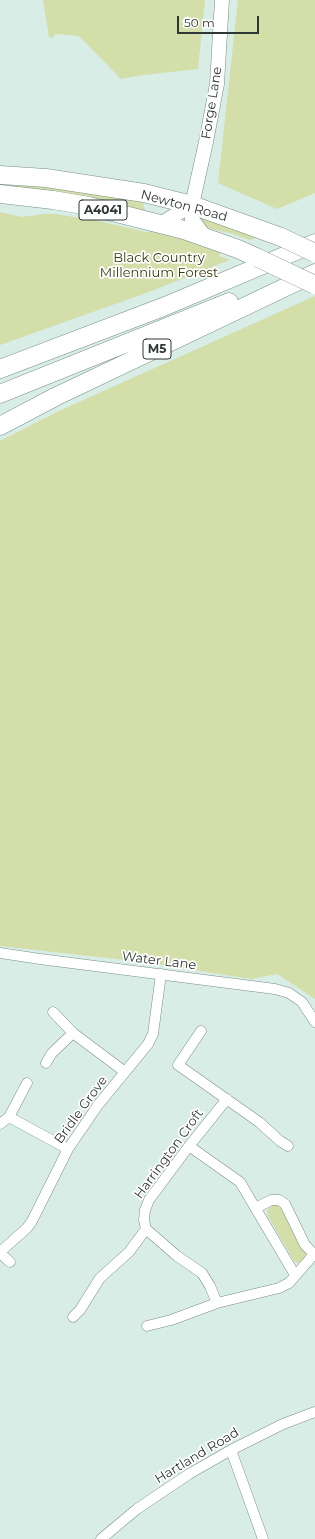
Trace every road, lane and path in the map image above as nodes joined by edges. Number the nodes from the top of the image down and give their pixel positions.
1 (222, 0) edge
2 (0, 175) edge
3 (0, 190) edge
4 (0, 194) edge
5 (23, 196) junction
6 (192, 205) junction
7 (160, 224) junction
8 (205, 237) junction
9 (315, 243) edge
10 (315, 253) edge
11 (315, 266) edge
12 (315, 273) edge
13 (315, 285) edge
14 (0, 369) edge
15 (0, 394) edge
16 (0, 426) edge
17 (0, 953) edge
18 (161, 974) junction
19 (53, 1012) dead end
20 (315, 1022) edge
21 (201, 1031) dead end
22 (73, 1033) junction
23 (46, 1063) dead end
24 (125, 1072) junction
25 (27, 1083) dead end
26 (227, 1099) junction
27 (9, 1117) junction
28 (0, 1124) edge
29 (189, 1146) junction
30 (288, 1146) dead end
31 (68, 1149) junction
32 (256, 1208) junction
33 (146, 1229) junction
34 (0, 1252) edge
35 (315, 1254) edge
36 (10, 1262) dead end
37 (295, 1275) junction
38 (217, 1302) junction
39 (72, 1316) dead end
40 (147, 1326) dead end
41 (315, 1412) edge
42 (231, 1450) junction
43 (101, 1539) edge
44 (263, 1539) edge

1 - 6 street, Forge Lane
2 - 6 highway, Newton Road / A4041
3 - 5 highway
4 - 5 highway, Newton Road / A4041
5 - 7 highway, Newton Road / A4041
6 - 7 street
6 - 8 street, Forge Lane
6 - 10 highway, Newton Road / A4041, bridge
7 - 8 highway, Newton Road / A4041
8 - 13 highway, Newton Road / A4041, bridge
9 - 14 highway
11 - 15 highway, M5
12 - 16 highway, M5
17 - 18 street, Water Lane
18 - 20 street, Water Lane
18 - 24 street, Bridle Grove
19 - 22 street
21 - 26 street
22 - 23 street
22 - 24 street
24 - 31 street, Bridle Grove
25 - 27 street
26 - 29 street, Harrington Croft
26 - 30 street
27 - 28 street
27 - 31 street
29 - 32 street
29 - 33 street, Harrington Croft
31 - 34 street, Bridle Grove
32 - 35 street
32 - 37 street
33 - 38 street
33 - 39 street
34 - 36 street, Bridle Grove
35 - 37 street
37 - 38 street
38 - 40 street
41 - 42 street, Hartland Road
42 - 43 street, Hartland Road
42 - 44 street

